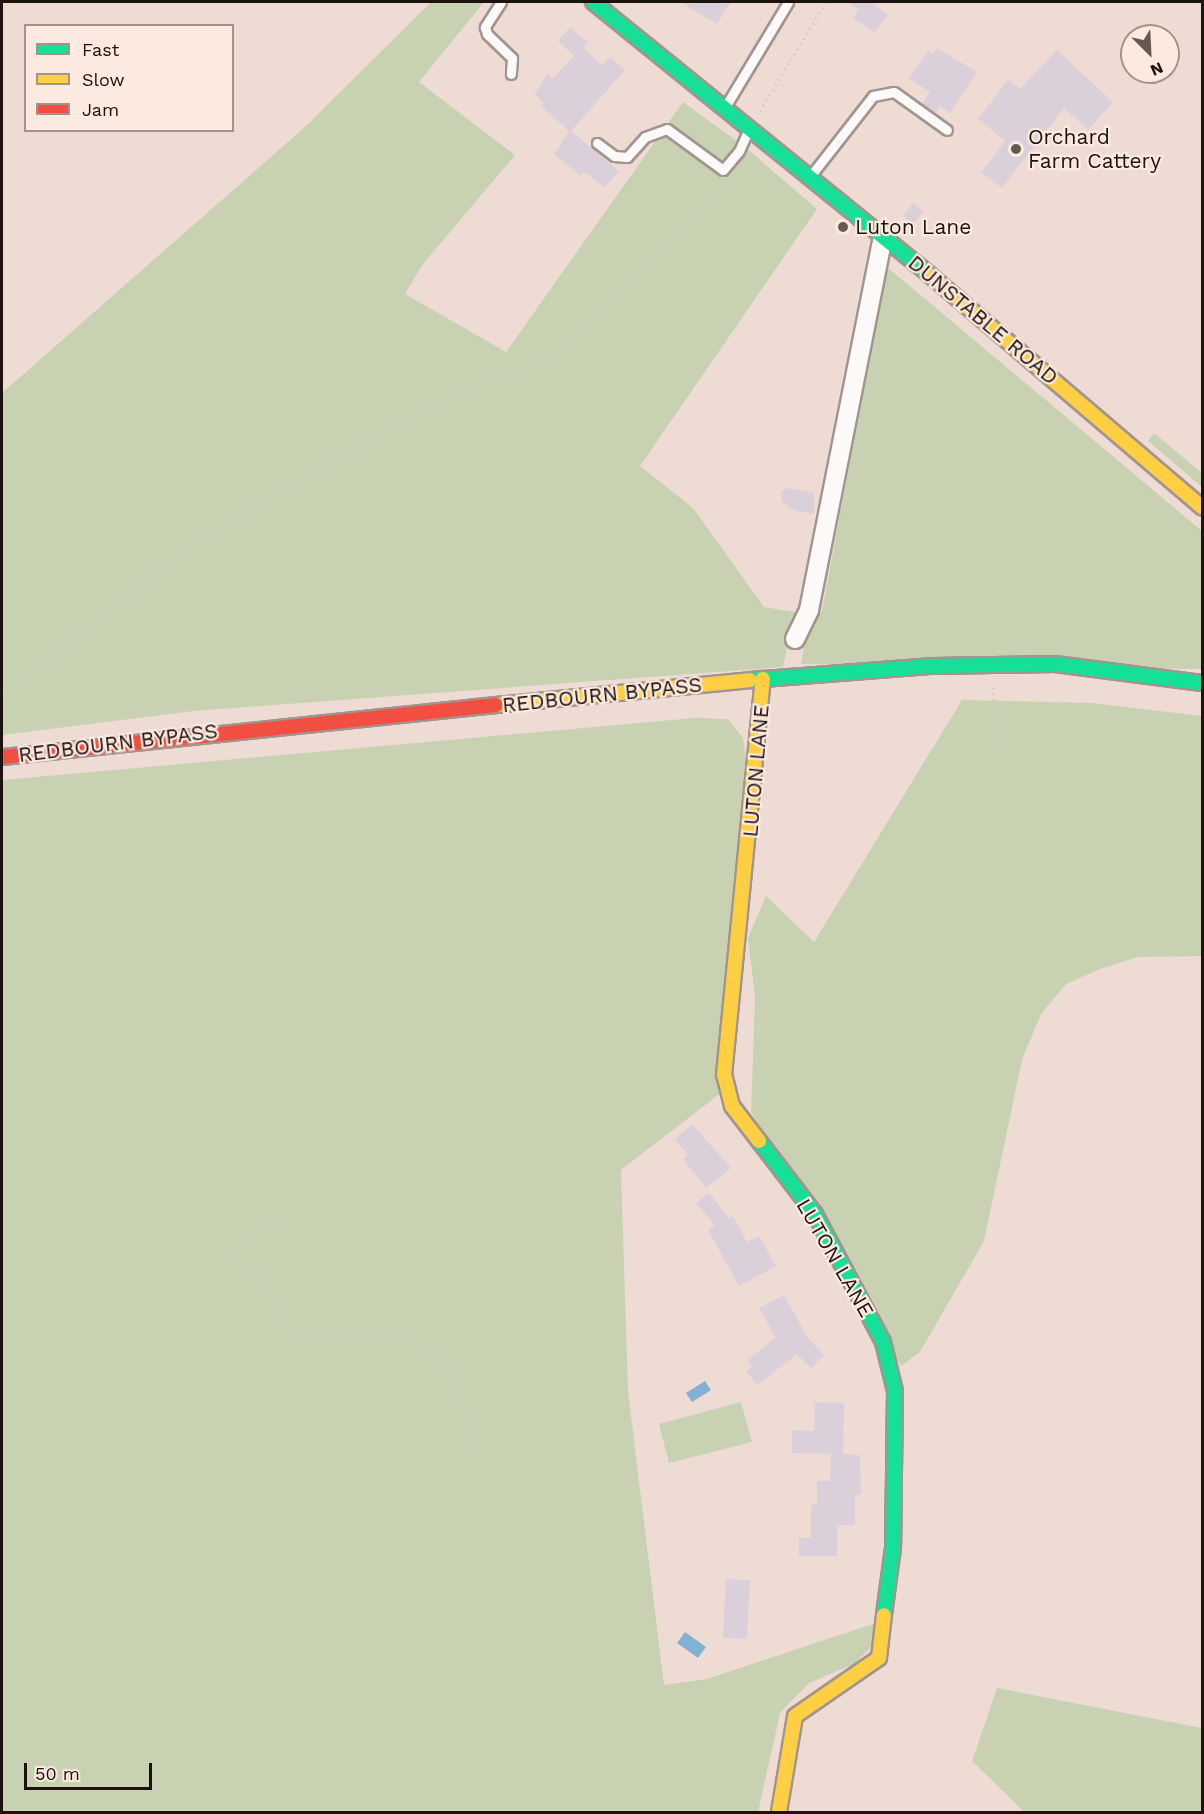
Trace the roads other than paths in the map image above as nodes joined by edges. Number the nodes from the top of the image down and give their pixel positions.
1 (501, 2) edge
2 (593, 2) edge
3 (788, 2) edge
4 (511, 74) dead end
5 (725, 107) junction
6 (750, 127) junction
7 (947, 129) dead end
8 (597, 143) dead end
9 (810, 176) junction
10 (883, 235) junction
11 (1203, 507) edge
12 (795, 639) dead end
13 (763, 678) junction
14 (1203, 683) edge
15 (2, 757) edge
16 (779, 1812) edge

1 - 4 lane
2 - 5 street, DUNSTABLE ROAD
3 - 5 lane
5 - 6 street, DUNSTABLE ROAD
6 - 8 lane
6 - 9 street, DUNSTABLE ROAD
7 - 9 lane
9 - 10 street, DUNSTABLE ROAD
10 - 11 street, DUNSTABLE ROAD
10 - 12 street
13 - 14 street, REDBOURN BYPASS
13 - 15 street, REDBOURN BYPASS
13 - 16 street, LUTON LANE

